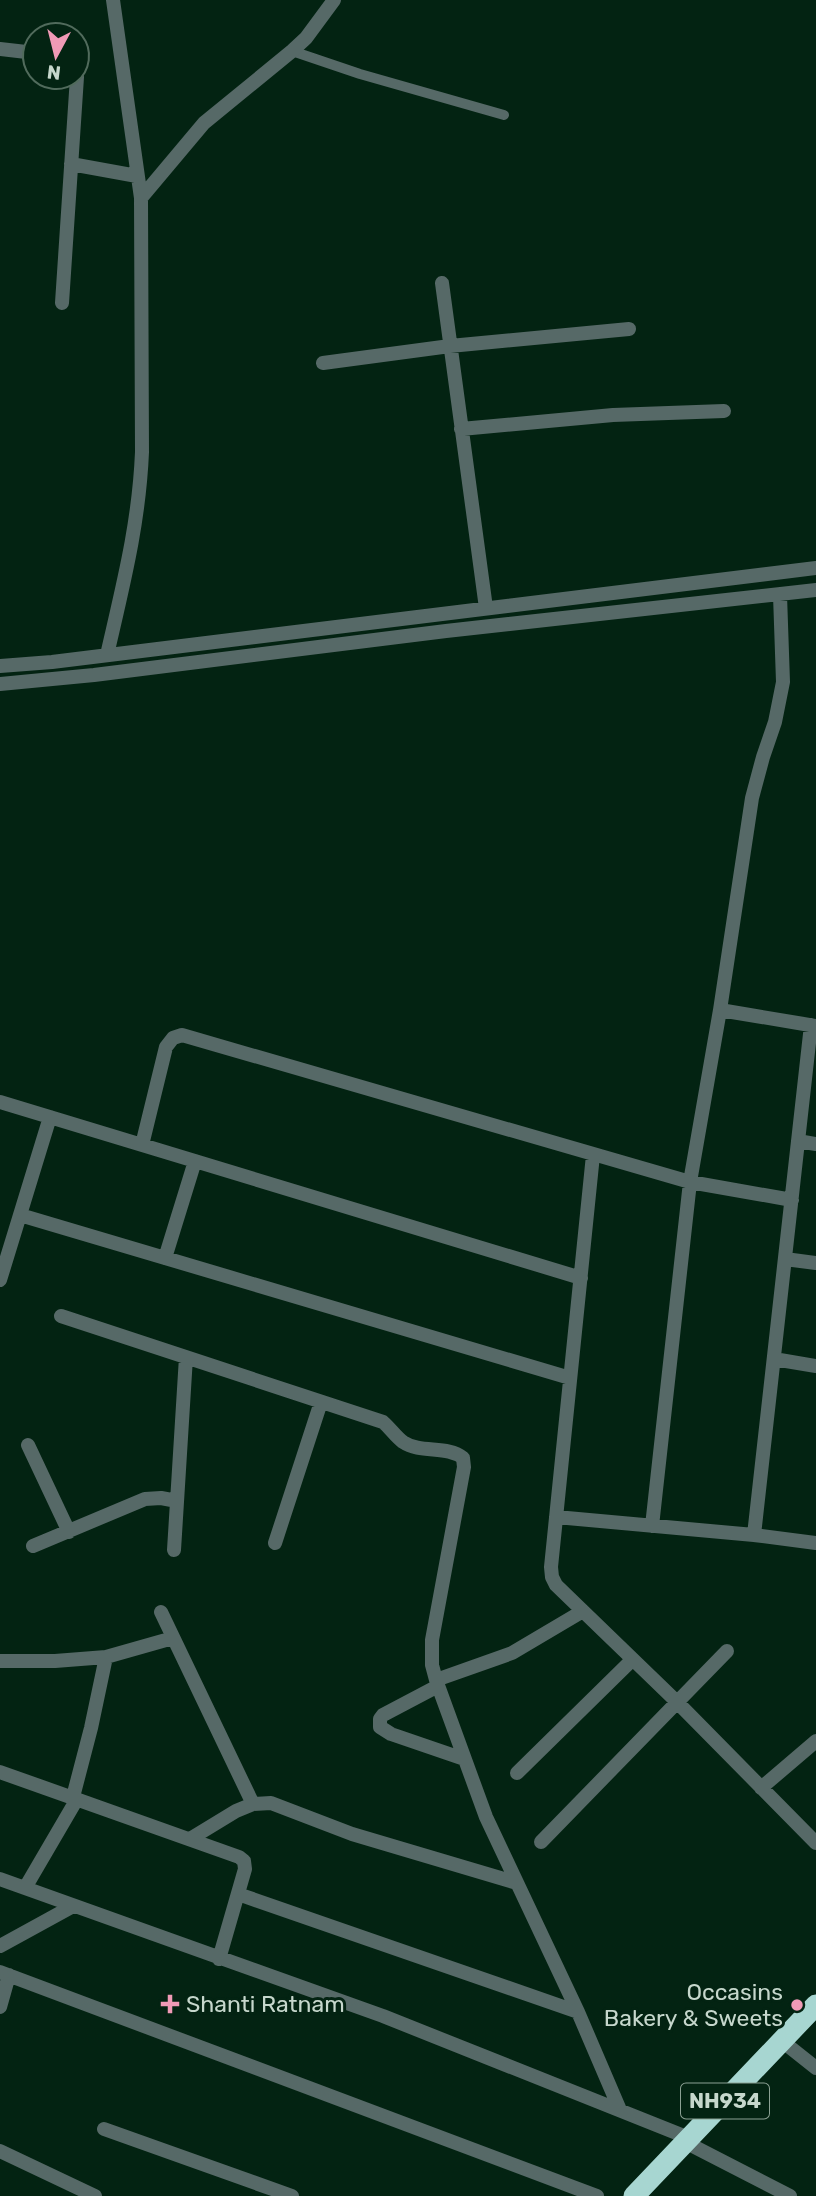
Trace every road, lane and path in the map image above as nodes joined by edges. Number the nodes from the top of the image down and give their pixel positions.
1 (113, 0) edge
2 (334, 0) edge
3 (0, 49) edge
4 (21, 51) edge
5 (292, 51) junction
6 (76, 91) edge
7 (504, 115) dead end
8 (71, 164) junction
9 (137, 176) junction
10 (141, 198) junction
11 (442, 283) dead end
12 (62, 303) dead end
13 (629, 329) dead end
14 (450, 346) junction
15 (323, 363) dead end
16 (724, 411) dead end
17 (461, 429) junction
18 (816, 568) edge
19 (816, 590) edge
20 (780, 595) junction
21 (486, 608) junction
22 (107, 655) junction
23 (0, 666) edge
24 (0, 684) edge
25 (720, 1010) junction
26 (813, 1026) edge
27 (0, 1102) edge
28 (50, 1117) junction
29 (798, 1141) junction
30 (816, 1144) edge
31 (142, 1145) junction
32 (593, 1155) junction
33 (195, 1161) junction
34 (690, 1182) junction
35 (792, 1200) junction
36 (20, 1215) junction
37 (165, 1258) junction
38 (785, 1259) junction
39 (816, 1263) edge
40 (581, 1278) junction
41 (0, 1280) edge
42 (61, 1316) dead end
43 (186, 1357) junction
44 (774, 1359) junction
45 (816, 1366) edge
46 (570, 1378) junction
47 (321, 1402) junction
48 (28, 1445) dead end
49 (177, 1501) junction
50 (556, 1517) junction
51 (652, 1526) junction
52 (69, 1532) junction
53 (754, 1535) junction
54 (275, 1543) dead end
55 (816, 1543) edge
56 (33, 1546) dead end
57 (174, 1550) dead end
58 (583, 1611) junction
59 (161, 1612) dead end
60 (173, 1638) junction
61 (727, 1651) dead end
62 (106, 1657) junction
63 (632, 1660) junction
64 (0, 1661) edge
65 (437, 1683) junction
66 (676, 1701) junction
67 (816, 1741) edge
68 (464, 1759) junction
69 (0, 1772) edge
70 (517, 1773) dead end
71 (761, 1788) junction
72 (75, 1798) junction
73 (253, 1804) junction
74 (190, 1839) junction
75 (541, 1842) dead end
76 (816, 1843) edge
77 (0, 1879) edge
78 (517, 1883) junction
79 (25, 1888) junction
80 (238, 1894) junction
81 (73, 1906) junction
82 (0, 1946) edge
83 (219, 1959) junction
84 (4, 1973) edge
85 (816, 2005) edge
86 (0, 2007) edge
87 (578, 2011) junction
88 (782, 2041) junction
89 (816, 2068) edge
90 (620, 2110) junction
91 (104, 2129) dead end
92 (687, 2140) junction
93 (0, 2151) edge
94 (95, 2196) edge
95 (292, 2196) edge
96 (597, 2196) edge
97 (634, 2196) edge
98 (790, 2196) edge

1 - 9 street
2 - 5 street
3 - 4 street
5 - 7 lane
5 - 10 street
6 - 8 street
8 - 9 street
8 - 12 street
9 - 10 street
10 - 22 street
11 - 14 street
13 - 14 street
14 - 15 street
14 - 17 street
16 - 17 street
17 - 21 street
18 - 21 street
19 - 20 street
20 - 24 street
20 - 25 street
21 - 22 street
22 - 23 street
25 - 26 street
25 - 34 street
26 - 29 street
27 - 28 street
28 - 31 street
28 - 36 street
29 - 30 street
29 - 35 street
31 - 32 street
31 - 33 street
32 - 34 street
32 - 40 street
33 - 37 street
33 - 40 street
34 - 35 street
34 - 51 street
35 - 38 street
36 - 37 street
36 - 41 street
37 - 46 street
38 - 39 street
38 - 44 street
40 - 46 street
42 - 43 street
43 - 47 street
43 - 49 street
44 - 45 street
44 - 53 street
46 - 50 street
47 - 54 street
47 - 65 street
48 - 52 street
49 - 52 street
49 - 57 street
50 - 51 street
50 - 58 street
51 - 53 street
52 - 56 street
53 - 55 street
58 - 63 street
58 - 65 street
59 - 60 street
60 - 62 street
60 - 73 street
61 - 66 street
62 - 64 street
62 - 72 street
63 - 66 street
63 - 70 street
65 - 68 street
65 - 68 street
66 - 71 street
66 - 75 street
67 - 71 street
68 - 78 street
69 - 72 street
71 - 76 street
72 - 74 street
72 - 79 street
73 - 74 street
73 - 78 street
74 - 80 street
77 - 79 street
78 - 87 street
79 - 81 street
80 - 83 street
80 - 87 street
81 - 82 street
81 - 83 street
83 - 90 street
84 - 86 street
84 - 96 street
85 - 88 highway, NH934
87 - 90 street
88 - 89 street
88 - 92 highway, NH934
90 - 92 street
91 - 95 street
92 - 97 highway, NH934
92 - 98 street
93 - 94 street

